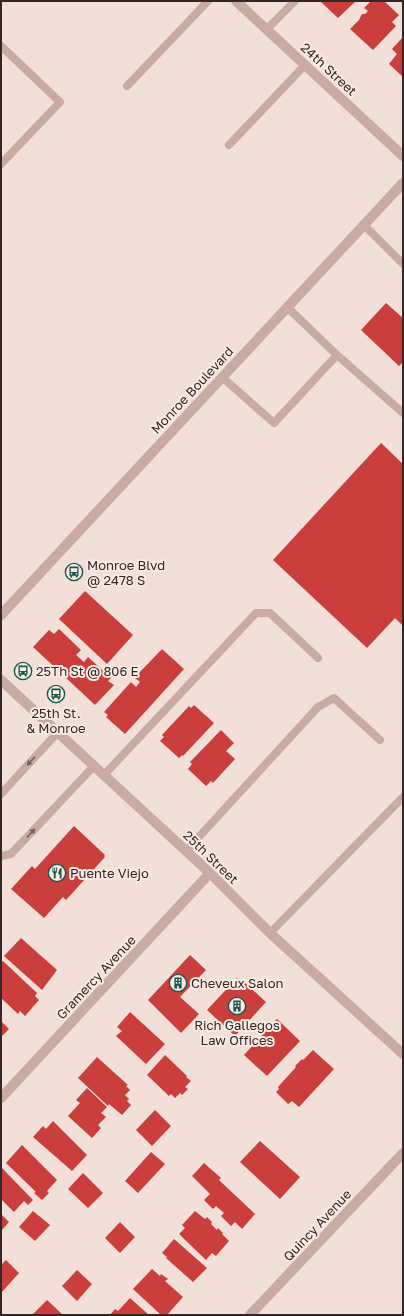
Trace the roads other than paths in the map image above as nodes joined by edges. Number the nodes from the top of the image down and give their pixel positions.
1 (208, 1) edge
2 (236, 1) edge
3 (296, 1) edge
4 (267, 29) junction
5 (1, 46) edge
6 (305, 65) junction
7 (127, 86) dead end
8 (229, 146) dead end
9 (403, 156) edge
10 (1, 164) edge
11 (403, 183) edge
12 (364, 225) junction
13 (403, 264) edge
14 (288, 307) junction
15 (337, 355) junction
16 (222, 377) junction
17 (403, 413) edge
18 (1, 615) edge
19 (318, 658) dead end
20 (1, 680) edge
21 (58, 732) junction
22 (380, 740) dead end
23 (94, 766) junction
24 (104, 775) junction
25 (1, 794) edge
26 (403, 797) edge
27 (186, 851) junction
28 (1, 856) edge
29 (210, 873) junction
30 (270, 933) junction
31 (403, 1054) edge
32 (1, 1098) edge
33 (403, 1153) edge
34 (250, 1315) edge

1 - 7 lane
2 - 4 street, 24th Street
3 - 4 lane
4 - 6 street, 24th Street
5 - 10 lane
6 - 8 lane
6 - 9 street, 24th Street
11 - 12 street, Monroe Boulevard
12 - 13 lane
12 - 14 street, Monroe Boulevard
14 - 15 lane
14 - 16 street, Monroe Boulevard
15 - 16 lane
15 - 17 lane
16 - 18 street, Monroe Boulevard
19 - 24 lane
20 - 21 street, 25th Street
21 - 23 street, 25th Street
21 -> 25 lane
22 - 27 lane
23 - 24 street, 25th Street
28 -> 23 lane
24 - 27 street, 25th Street
26 - 30 lane
27 - 29 street, 25th Street
29 - 30 street, 25th Street
29 - 32 street, Gramercy Avenue
30 - 31 street, 25th Street
33 - 34 street, Quincy Avenue

